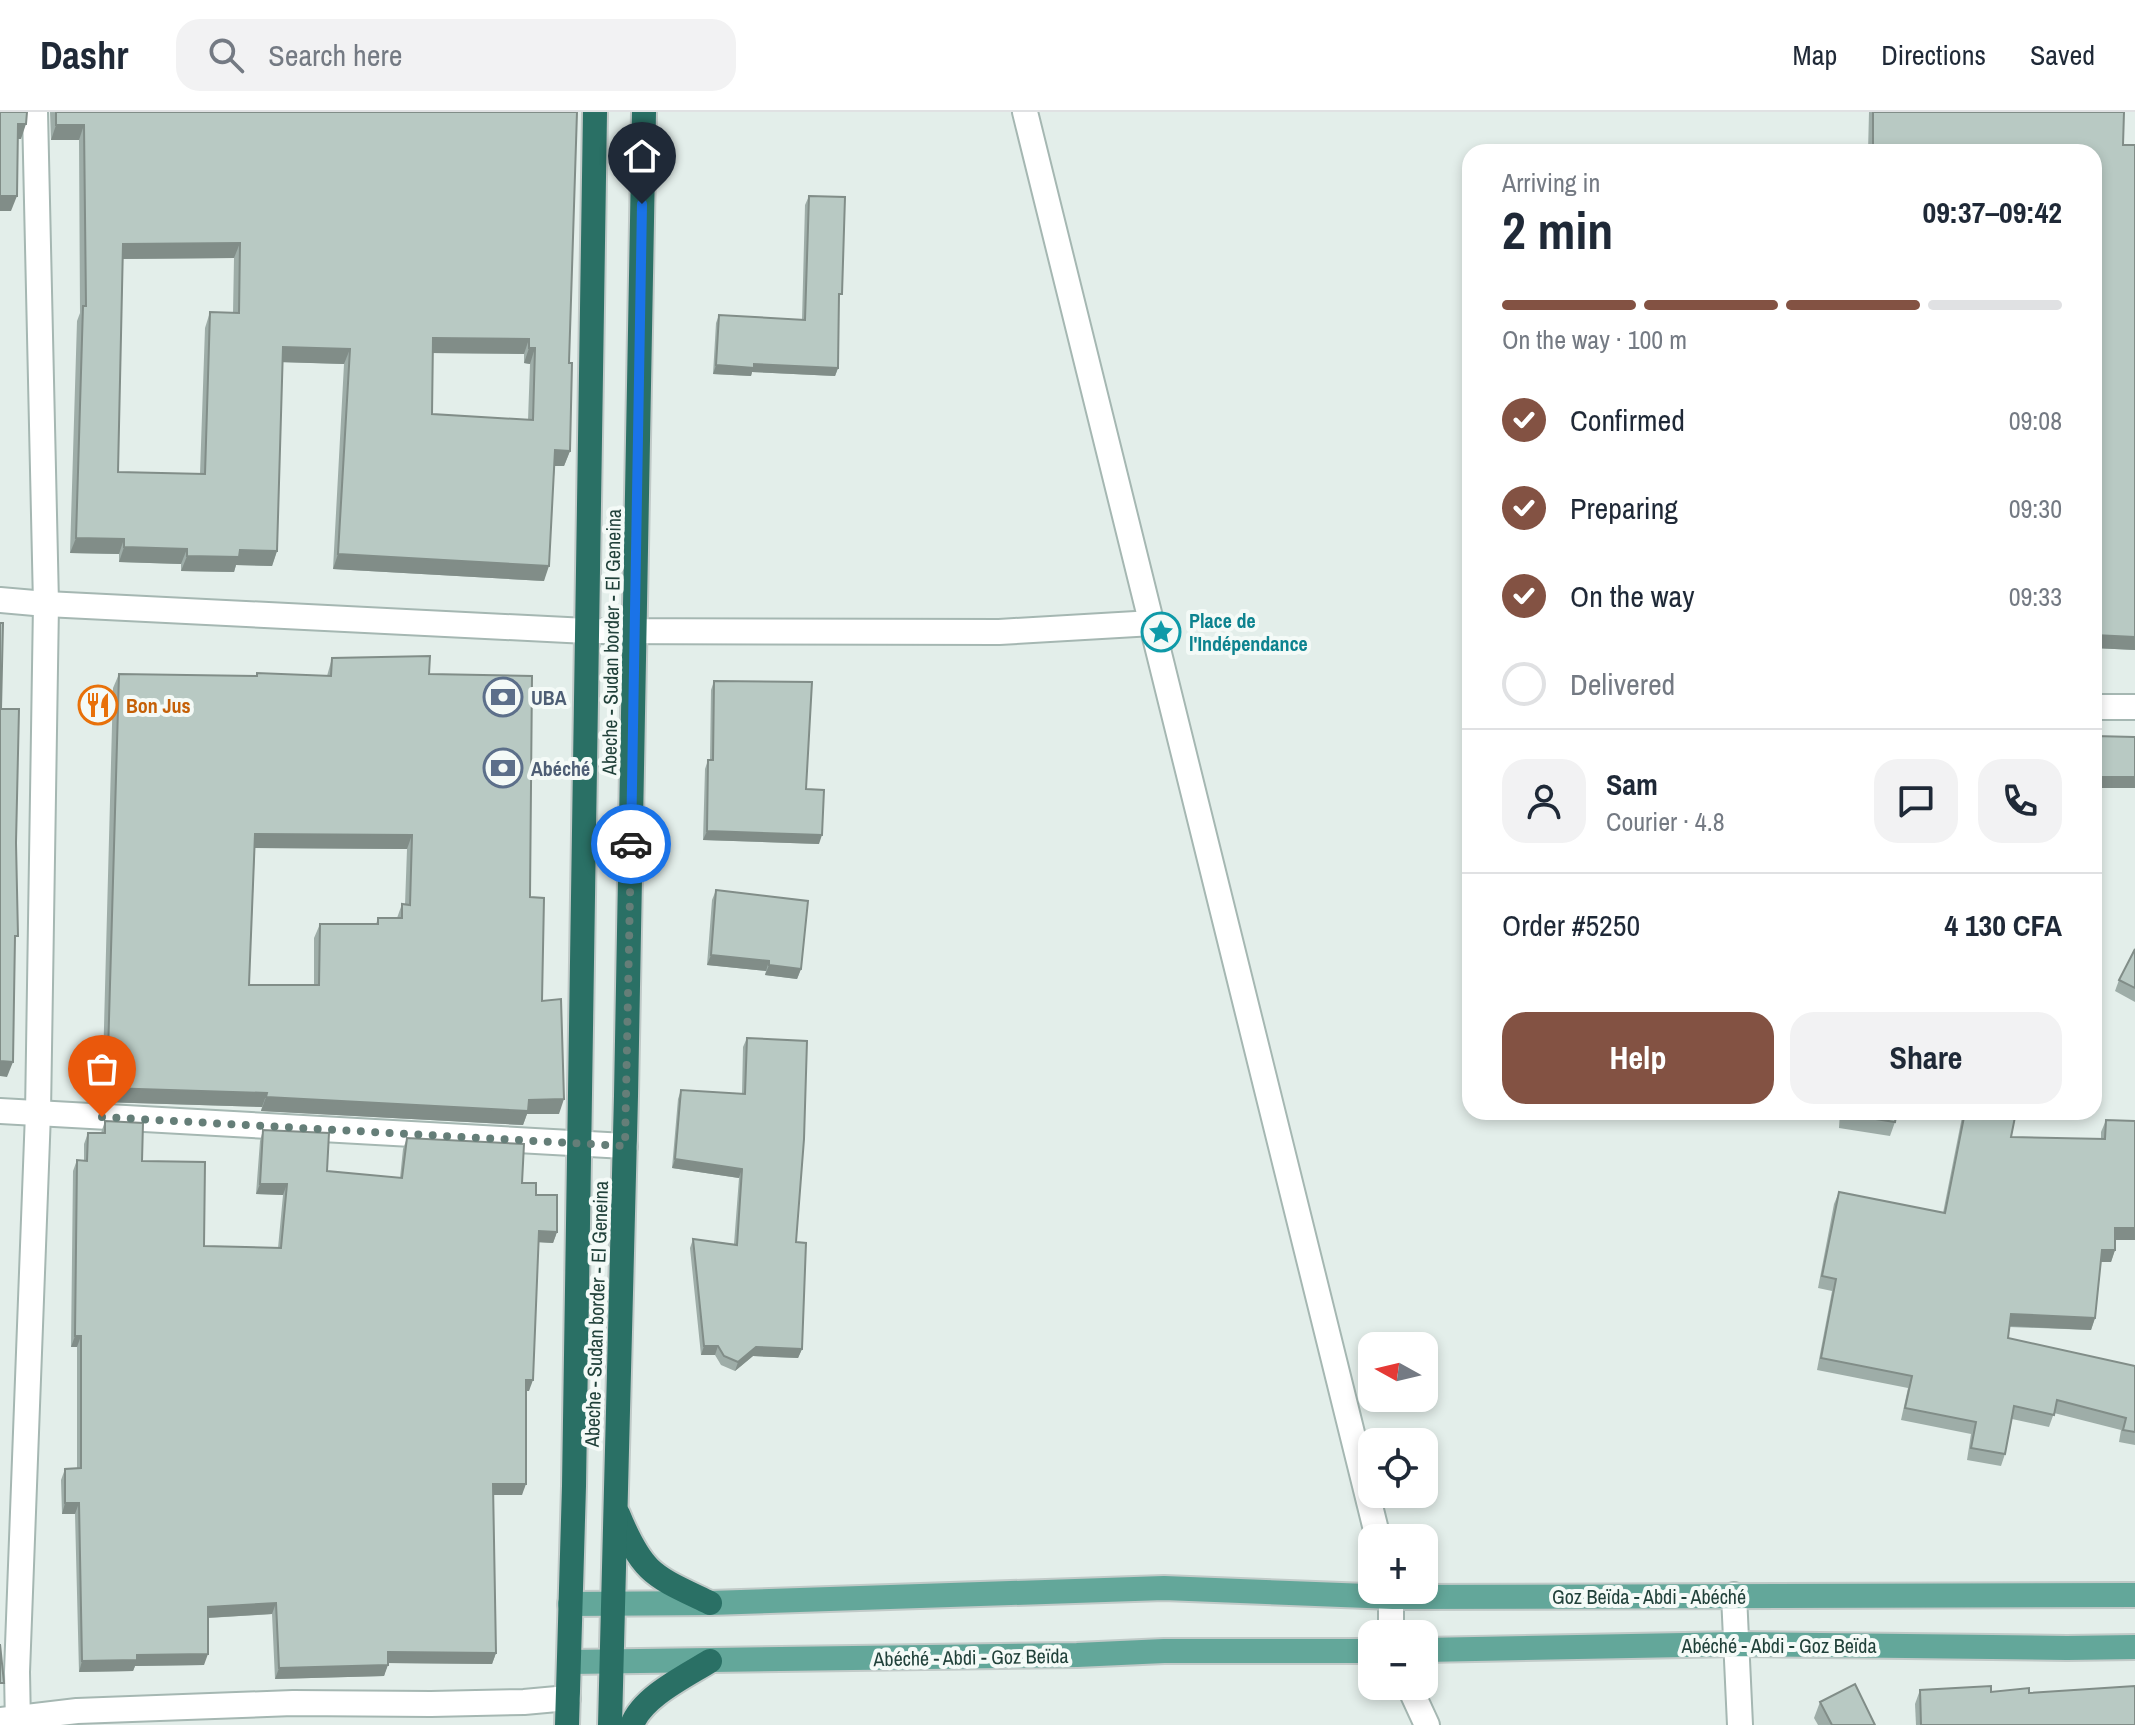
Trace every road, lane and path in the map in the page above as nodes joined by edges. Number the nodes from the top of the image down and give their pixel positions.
1 (35, 112) edge
2 (595, 112) edge
3 (644, 112) edge
4 (1025, 112) edge
5 (0, 600) edge
6 (46, 604) junction
7 (1153, 623) junction
8 (587, 631) junction
9 (635, 631) junction
10 (2102, 707) edge
11 (2135, 707) edge
12 (0, 1111) edge
13 (38, 1113) junction
14 (579, 1143) junction
15 (625, 1146) junction
16 (614, 1505) junction
17 (1375, 1524) edge
18 (1358, 1592) edge
19 (1438, 1593) edge
20 (1734, 1595) junction
21 (2135, 1595) edge
22 (710, 1603) junction
23 (570, 1604) junction
24 (613, 1605) junction
25 (1738, 1644) junction
26 (2135, 1647) edge
27 (1438, 1650) edge
28 (1358, 1651) edge
29 (613, 1660) junction
30 (710, 1661) junction
31 (570, 1662) junction
32 (568, 1698) junction
33 (1415, 1700) edge
34 (12, 1721) edge
35 (567, 1725) edge
36 (610, 1725) edge
37 (632, 1725) edge
38 (1427, 1725) edge
39 (1740, 1725) edge

1 - 6 street
2 - 8 highway, Abeche - Sudan border - El Geneina
3 - 9 highway, Abeche - Sudan border - El Geneina
4 - 7 street
5 - 6 street
6 - 8 street
6 - 13 street
7 - 9 street
7 - 17 street
8 - 9 street
8 - 14 highway, Abeche - Sudan border - El Geneina
9 - 15 highway, Abeche - Sudan border - El Geneina
10 - 11 street
12 - 13 street
13 - 14 street
13 - 34 street
14 - 15 street
14 - 23 highway, Abeche - Sudan border - El Geneina
15 - 16 highway, Abeche - Sudan border - El Geneina
16 - 22 highway
16 - 24 highway, Abeche - Sudan border - El Geneina
18 - 22 main road, Goz Beïda - Abdi - Abéché
19 - 20 main road, Goz Beïda - Abdi - Abéché
20 - 21 main road, Goz Beïda - Abdi - Abéché
20 - 25 street
22 - 24 main road, Goz Beïda - Abdi - Abéché
23 - 24 main road, Goz Beïda - Abdi - Abéché
23 - 31 highway, Abeche - Sudan border - El Geneina
24 - 29 highway, Abeche - Sudan border - El Geneina
25 - 26 main road, Abéché - Abdi - Goz Beïda
25 - 27 main road, Abéché - Abdi - Goz Beïda
25 - 39 street
28 - 30 main road, Abéché - Abdi - Goz Beïda
29 - 30 main road, Abéché - Abdi - Goz Beïda
29 - 31 main road, Abéché - Abdi - Goz Beïda
29 - 36 highway, Abeche - Sudan border - El Geneina
30 - 37 highway
31 - 32 highway, Abeche - Sudan border - El Geneina
32 - 34 street
32 - 35 highway, Abeche - Sudan border - El Geneina
33 - 38 street

